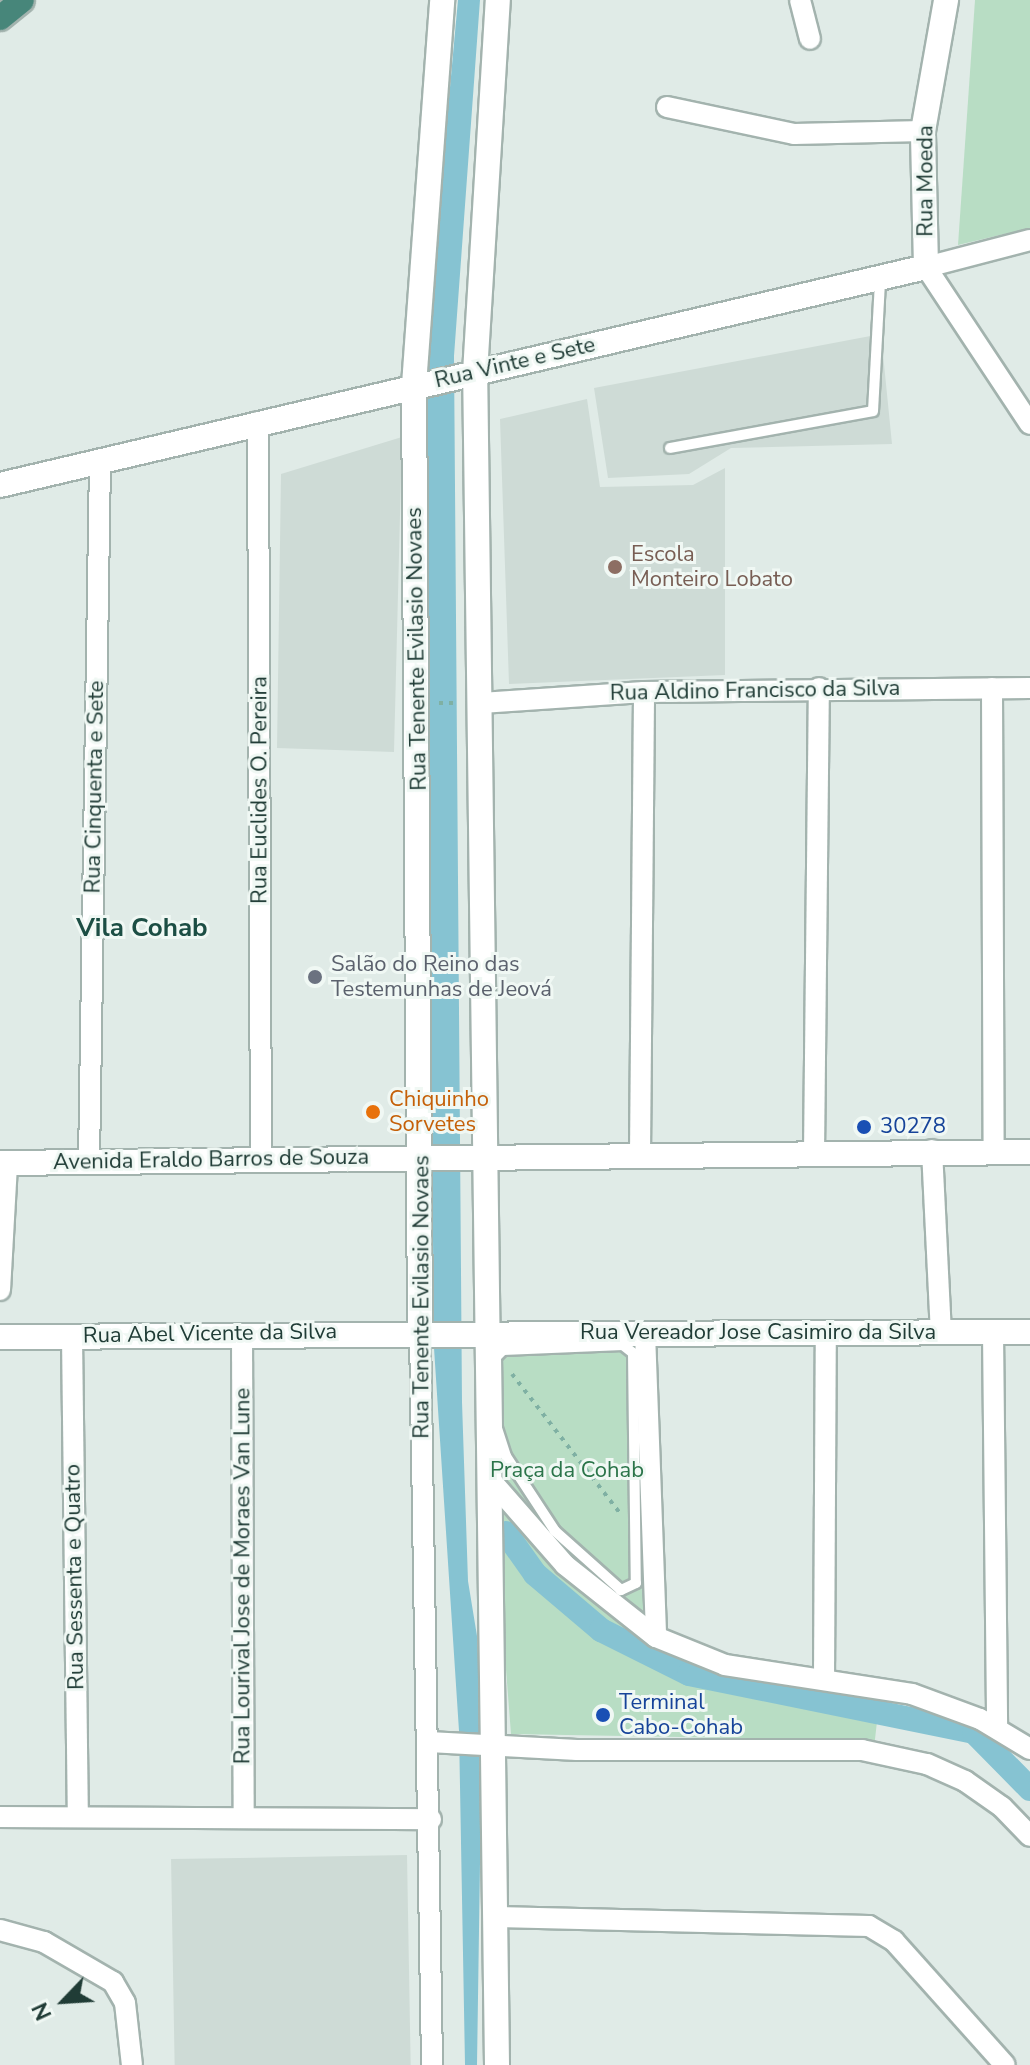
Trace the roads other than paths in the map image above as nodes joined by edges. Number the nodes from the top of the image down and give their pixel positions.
1 (22, 0) edge
2 (442, 0) edge
3 (498, 0) edge
4 (800, 0) edge
5 (946, 0) edge
6 (0, 18) edge
7 (810, 39) dead end
8 (667, 107) dead end
9 (923, 131) junction
10 (1030, 240) edge
11 (926, 267) junction
12 (880, 280) junction
13 (467, 375) junction
14 (419, 385) junction
15 (258, 422) junction
16 (1030, 424) edge
17 (670, 448) dead end
18 (100, 460) junction
19 (0, 485) edge
20 (819, 688) junction
21 (992, 688) junction
22 (1030, 688) edge
23 (644, 692) junction
24 (470, 703) junction
25 (932, 1150) junction
26 (994, 1150) junction
27 (1030, 1152) edge
28 (814, 1153) junction
29 (640, 1154) junction
30 (426, 1156) junction
31 (474, 1156) junction
32 (261, 1159) junction
33 (89, 1162) junction
34 (4, 1163) edge
35 (0, 1290) edge
36 (426, 1332) junction
37 (941, 1332) junction
38 (993, 1332) junction
39 (1030, 1332) edge
40 (645, 1333) junction
41 (826, 1333) junction
42 (242, 1334) junction
43 (72, 1336) junction
44 (0, 1337) edge
45 (483, 1341) junction
46 (488, 1477) junction
47 (656, 1637) junction
48 (824, 1680) junction
49 (997, 1728) junction
50 (429, 1742) junction
51 (491, 1745) junction
52 (1030, 1749) edge
53 (0, 1817) edge
54 (78, 1817) junction
55 (244, 1818) junction
56 (431, 1819) junction
57 (1030, 1836) edge
58 (497, 1917) junction
59 (0, 1930) edge
60 (132, 2065) edge
61 (432, 2065) edge
62 (497, 2065) edge
63 (1005, 2065) edge

1 - 6 highway
2 - 14 street, Rua Tenente Evilasio Novaes
3 - 13 street
4 - 7 street
5 - 9 street, Rua Moeda
8 - 9 street
9 - 11 street, Rua Moeda
10 - 11 street, Rua Vinte e Sete
11 - 12 street, Rua Vinte e Sete
11 - 16 street
12 - 13 street, Rua Vinte e Sete
12 - 17 lane
13 - 14 street, Rua Vinte e Sete
13 - 24 street
14 - 15 street, Rua Vinte e Sete
14 - 30 street, Rua Tenente Evilasio Novaes
15 - 18 street, Rua Vinte e Sete
15 - 32 street, Rua Euclides O. Pereira
18 - 19 street, Rua Vinte e Sete
18 - 33 street, Rua Cinquenta e Sete
20 - 21 street, Rua Aldino Francisco da Silva
20 - 23 street, Rua Aldino Francisco da Silva
20 - 28 street
21 - 22 street, Rua Aldino Francisco da Silva
21 - 26 street
23 - 24 street, Rua Aldino Francisco da Silva
23 - 29 street
24 - 31 street
25 - 26 street
25 - 28 street
25 - 37 street
26 - 27 street
28 - 29 street, Avenida Eraldo Barros de Souza
29 - 31 street, Avenida Eraldo Barros de Souza
30 - 31 street, Avenida Eraldo Barros de Souza
30 - 32 street, Avenida Eraldo Barros de Souza
30 - 36 street, Rua Tenente Evilasio Novaes
31 - 45 street
32 - 33 street, Avenida Eraldo Barros de Souza
33 - 34 street, Avenida Eraldo Barros de Souza
34 - 35 street
36 - 42 street, Rua Abel Vicente da Silva
36 - 45 street, Rua Abel Vicente da Silva
36 - 50 street, Rua Tenente Evilasio Novaes
37 - 38 street, Rua Vereador Jose Casimiro da Silva
37 - 41 street, Rua Vereador Jose Casimiro da Silva
38 - 39 street, Rua Vereador Jose Casimiro da Silva
38 - 49 street
40 - 41 street, Rua Vereador Jose Casimiro da Silva
40 - 45 street, Rua Vereador Jose Casimiro da Silva
40 - 47 street
41 - 48 street
42 - 43 street, Rua Abel Vicente da Silva
42 - 55 street, Rua Lourival Jose de Moraes Van Lune
43 - 44 street, Rua Abel Vicente da Silva
43 - 54 street, Rua Sessenta e Quatro
45 - 45 lane
45 - 46 street
46 - 47 street
46 - 51 street
47 - 48 street
48 - 49 street
49 - 52 street
50 - 51 street
50 - 56 street, Rua Tenente Evilasio Novaes
51 - 57 street
51 - 58 street
53 - 54 street
54 - 55 street
55 - 56 street
56 - 61 street, Rua Tenente Evilasio Novaes
58 - 62 street
58 - 63 street
59 - 60 street

